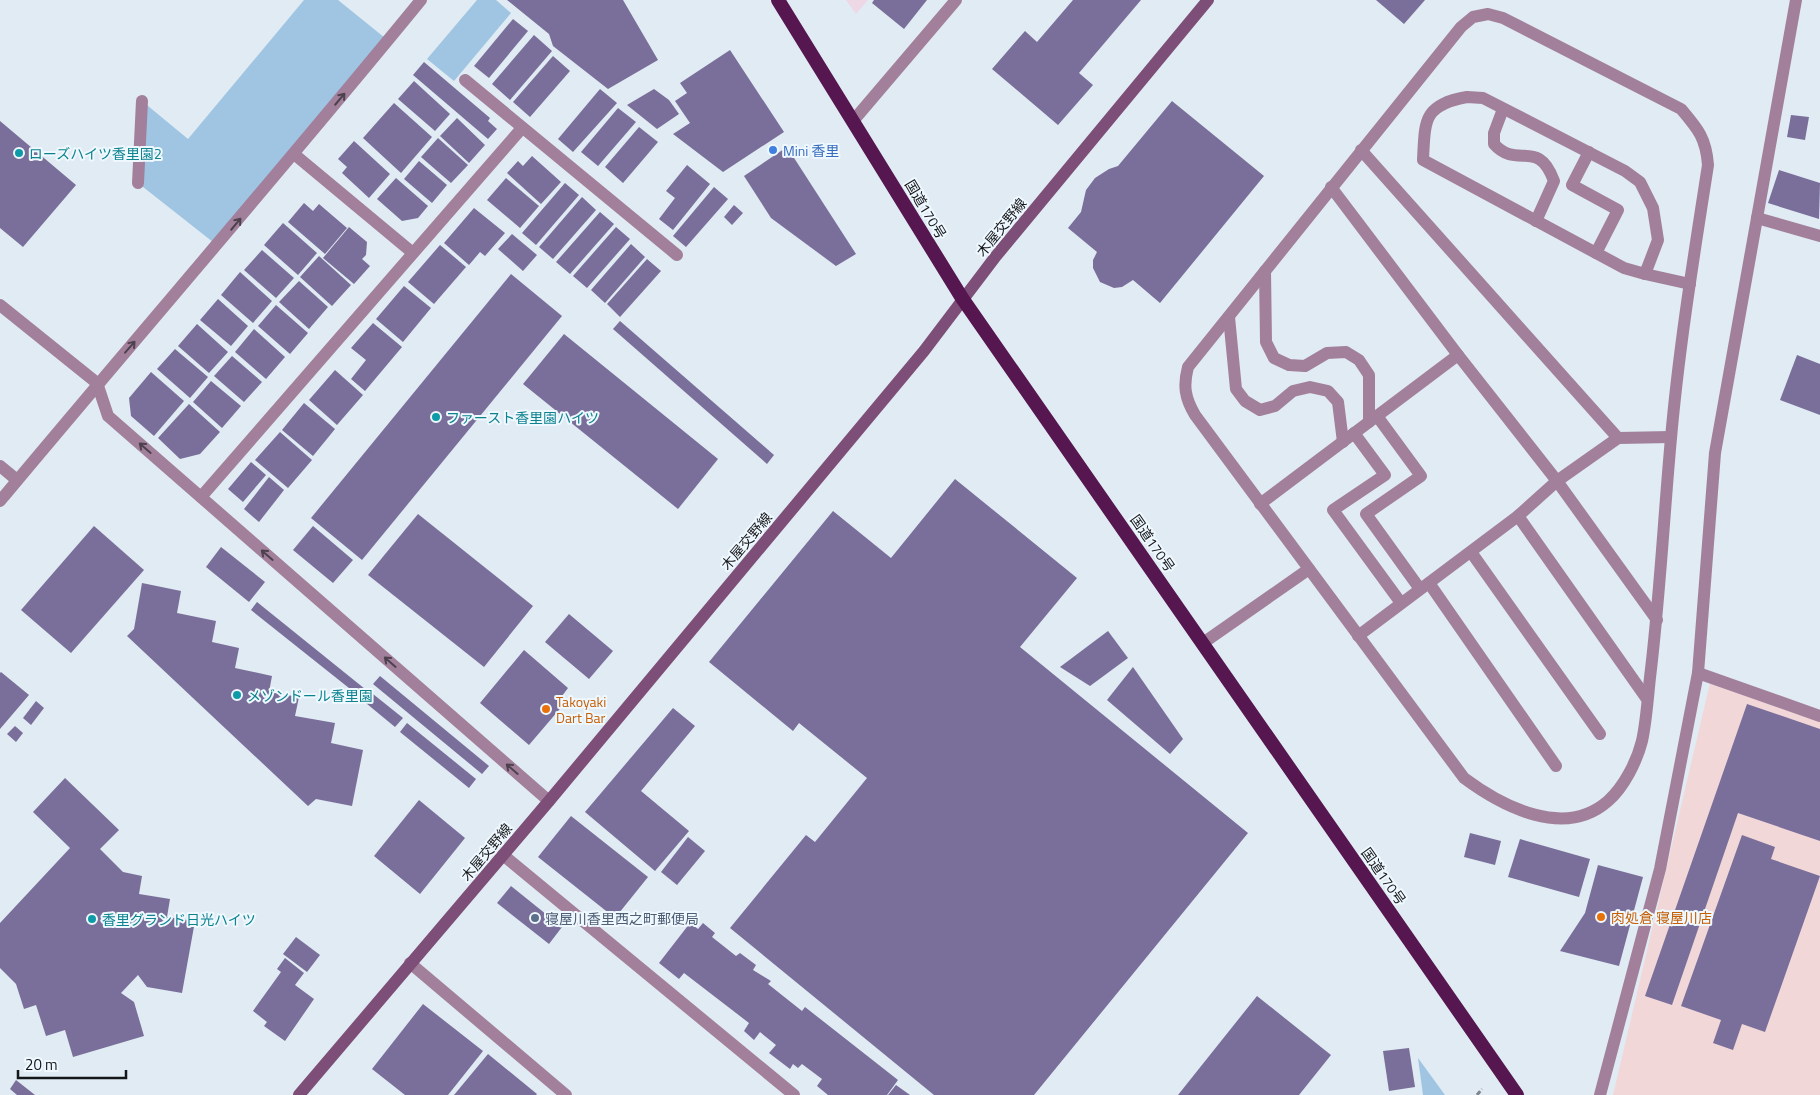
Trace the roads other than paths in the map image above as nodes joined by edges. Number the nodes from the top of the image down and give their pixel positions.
1 (421, 0) edge
2 (778, 0) edge
3 (956, 0) edge
4 (1208, 0) edge
5 (1796, 0) edge
6 (465, 80) dead end
7 (142, 101) dead end
8 (1503, 109) junction
9 (853, 121) junction
10 (522, 128) junction
11 (1362, 150) junction
12 (1589, 152) junction
13 (294, 154) junction
14 (138, 183) dead end
15 (1332, 188) junction
16 (1757, 218) junction
17 (1536, 220) junction
18 (1820, 236) edge
19 (413, 253) junction
20 (1596, 253) junction
21 (677, 255) dead end
22 (1265, 271) junction
23 (1646, 274) junction
24 (1690, 284) junction
25 (962, 298) junction
26 (0, 305) edge
27 (1229, 317) junction
28 (1458, 355) junction
29 (97, 383) junction
30 (1373, 419) junction
31 (1354, 433) junction
32 (1671, 437) junction
33 (1618, 438) junction
34 (1343, 442) junction
35 (0, 466) edge
36 (17, 480) junction
37 (1558, 481) junction
38 (201, 497) junction
39 (0, 501) edge
40 (1260, 504) junction
41 (1518, 516) junction
42 (1471, 552) junction
43 (1309, 569) junction
44 (1425, 586) junction
45 (1401, 603) junction
46 (1657, 620) junction
47 (1358, 636) junction
48 (1202, 643) junction
49 (1698, 673) junction
50 (1647, 698) junction
51 (1820, 716) edge
52 (1600, 734) dead end
53 (1556, 766) dead end
54 (549, 801) junction
55 (503, 855) junction
56 (410, 963) junction
57 (299, 1095) edge
58 (566, 1095) edge
59 (794, 1095) edge
60 (1516, 1095) edge
61 (1600, 1095) edge

13 -> 1 street
2 - 9 highway, 国道170号
3 - 9 street
4 - 25 main road, 木屋交野線
5 - 16 street
6 - 10 street
7 - 14 street
8 - 12 street
8 - 17 street
8 - 17 street
9 - 25 highway, 国道170号
10 - 19 street
10 - 21 street
11 - 15 street
11 - 24 street
11 - 33 street
12 - 20 street
12 - 23 street
13 - 19 street
29 -> 13 street
15 - 22 street
15 - 28 street
16 - 18 street
16 - 49 street
17 - 20 street
19 - 38 street
20 - 23 street
22 - 27 street
22 - 30 street
23 - 24 street
24 - 32 street
25 - 48 highway, 国道170号
25 - 54 main road, 木屋交野線
26 - 29 street
27 - 34 street
27 - 40 street
28 - 30 street
28 - 37 street
29 - 36 street
38 -> 29 street
30 - 31 street
30 - 44 street
31 - 34 street
31 - 45 street
32 - 33 street
32 - 46 street
33 - 37 street
34 - 40 street
35 - 36 street
36 - 39 street
37 - 41 street
37 - 46 street
54 -> 38 street
40 - 43 street
41 - 42 street
41 - 50 street
42 - 44 street
42 - 52 street
43 - 47 street
43 - 48 street
44 - 45 street
44 - 53 street
45 - 47 street
46 - 50 street
47 - 50 street
48 - 60 highway, 国道170号
49 - 51 street
49 - 61 street
54 - 55 main road, 木屋交野線
55 - 56 main road, 木屋交野線
55 - 59 street
56 - 57 main road, 木屋交野線
56 - 58 street

